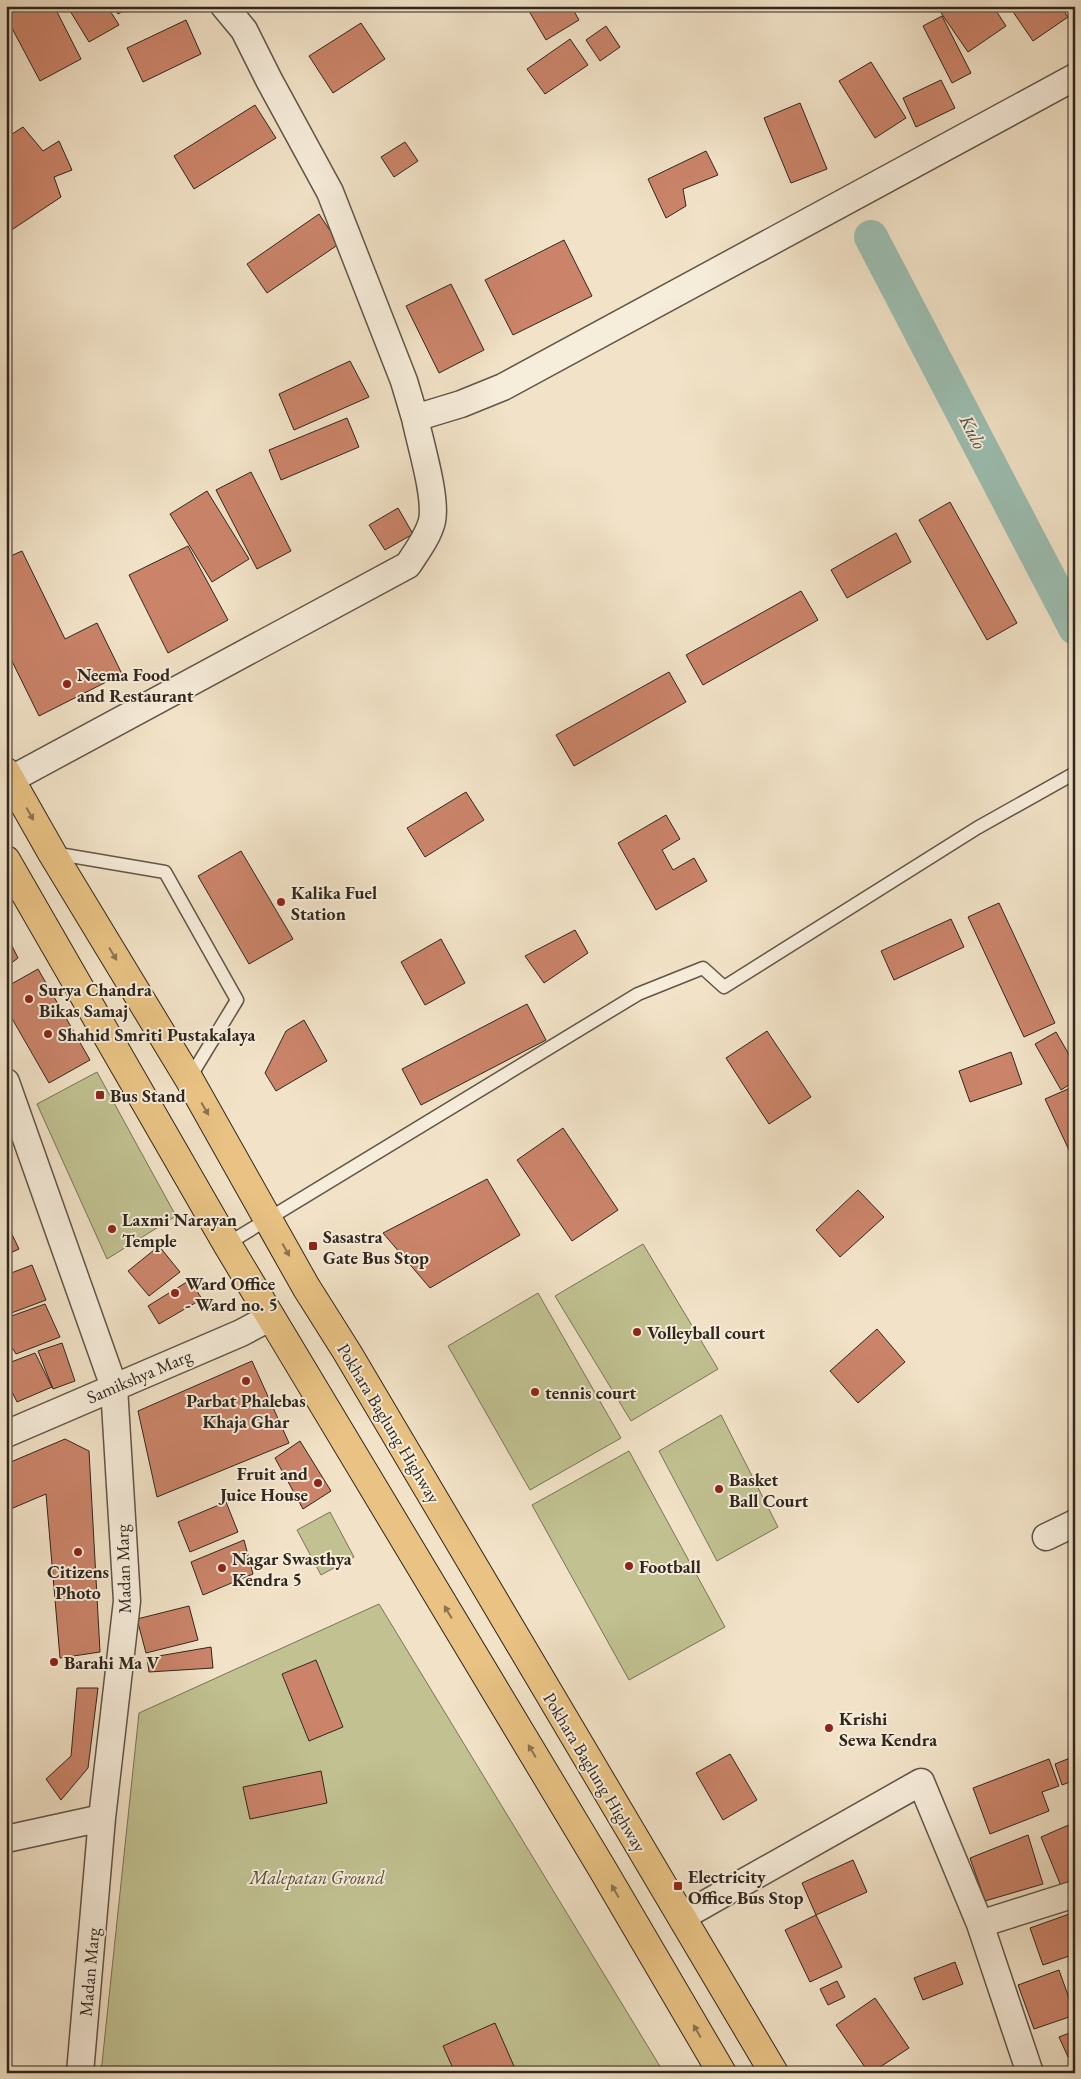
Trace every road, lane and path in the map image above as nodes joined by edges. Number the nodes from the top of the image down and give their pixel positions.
1 (224, 6) edge
2 (1075, 77) edge
3 (415, 418) junction
4 (1075, 774) edge
5 (8, 778) edge
6 (52, 853) junction
7 (6, 860) edge
8 (188, 1079) junction
9 (6, 1082) edge
10 (13, 1117) edge
11 (269, 1220) junction
12 (227, 1244) junction
13 (271, 1318) junction
14 (114, 1387) junction
15 (6, 1434) edge
16 (1075, 1523) edge
17 (1046, 1537) dead end
18 (102, 1818) junction
19 (6, 1839) edge
20 (1075, 1894) edge
21 (682, 1917) junction
22 (980, 1924) junction
23 (80, 2073) edge
24 (722, 2073) edge
25 (774, 2073) edge
26 (1030, 2073) edge

1 - 3 street
2 - 3 street
3 - 5 street
4 - 11 lane
5 -> 6 highway, Pokhara Baglung Highway
6 -> 8 highway, Pokhara Baglung Highway
6 - 8 lane
7 - 12 highway
8 -> 11 highway, Pokhara Baglung Highway
9 - 10 street, Madan Marg
10 - 14 street, Madan Marg
11 - 12 lane
11 -> 21 highway, Pokhara Baglung Highway
12 - 13 highway
13 - 14 street, Samikshya Marg
24 -> 13 highway
14 - 15 street, Samikshya Marg
14 - 18 street, Madan Marg
16 - 17 street
18 - 19 street
18 - 23 street, Madan Marg
20 - 22 street
21 - 22 street
21 - 25 highway, Pokhara Baglung Highway
22 - 26 street

